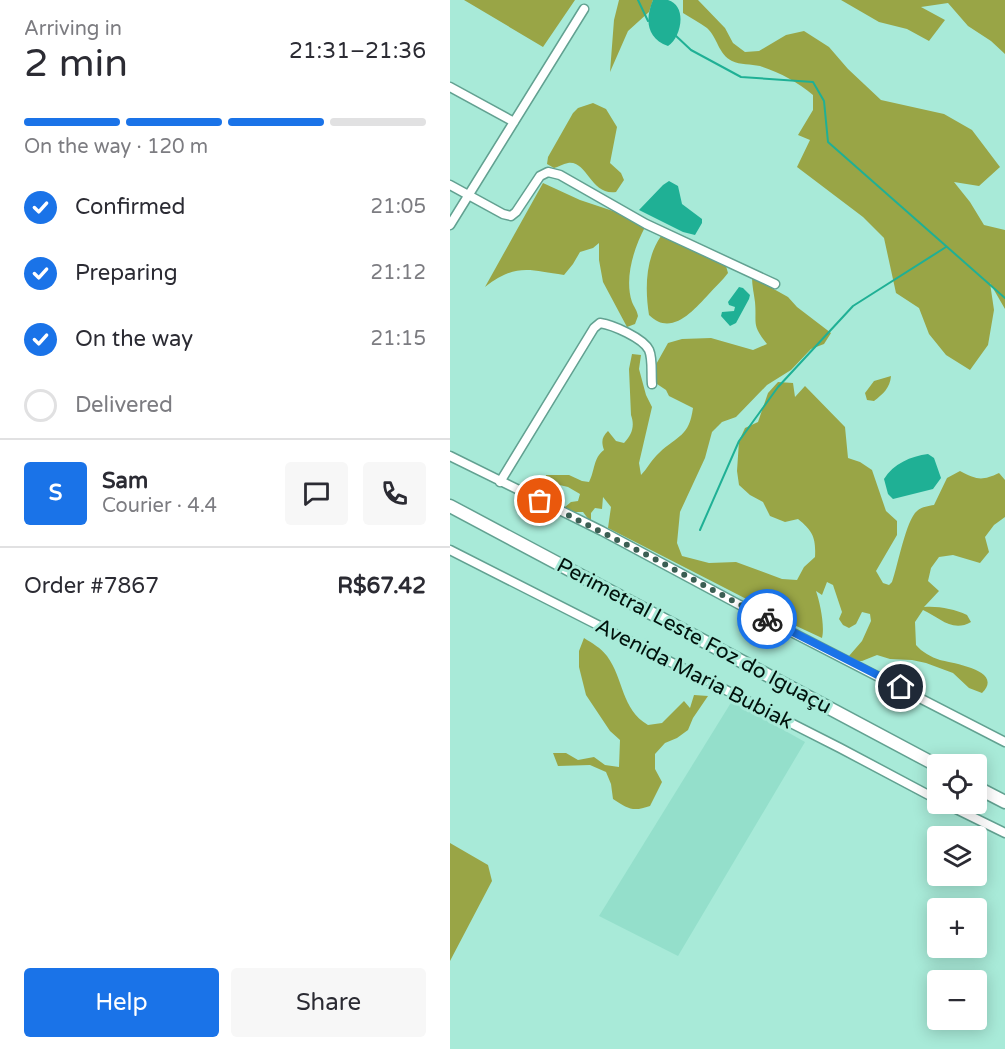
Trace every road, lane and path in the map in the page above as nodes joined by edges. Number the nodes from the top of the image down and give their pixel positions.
1 (584, 9) dead end
2 (450, 87) edge
3 (513, 122) junction
4 (450, 185) edge
5 (469, 195) junction
6 (450, 225) edge
7 (775, 284) dead end
8 (652, 384) dead end
9 (450, 456) edge
10 (500, 482) junction
11 (450, 506) edge
12 (450, 550) edge
13 (1005, 742) edge
14 (927, 760) edge
15 (987, 793) edge
16 (927, 794) edge
17 (1005, 802) edge
18 (966, 814) edge
19 (1005, 834) edge

1 - 3 street
2 - 3 street
3 - 5 street
4 - 5 street
5 - 6 street
5 - 7 street
8 - 10 street
9 - 10 street
10 - 13 street
11 - 14 highway, Perimetral Leste Foz do Iguaçu
12 - 16 street, Avenida Maria Bubiak
15 - 17 highway
18 - 19 street

